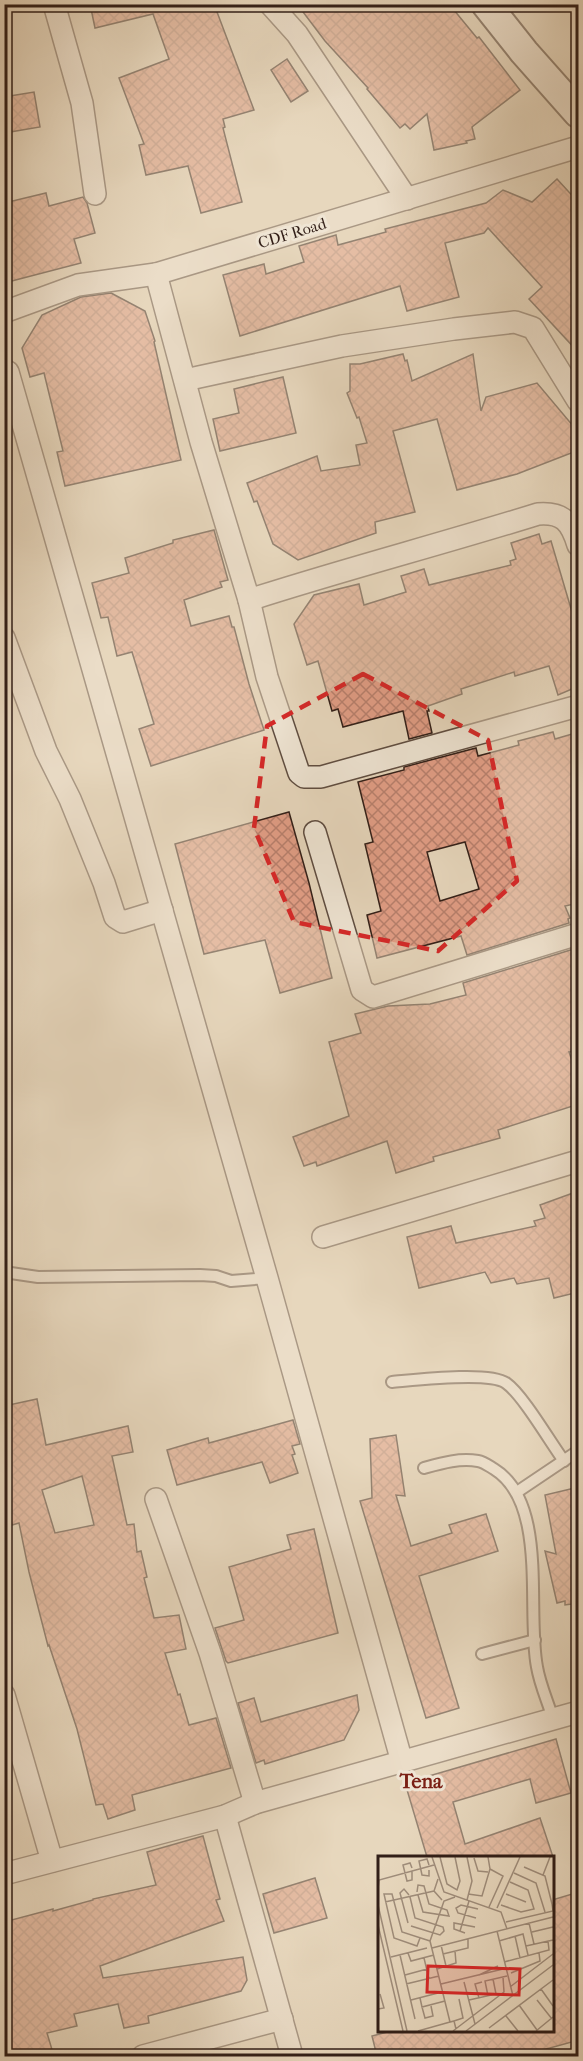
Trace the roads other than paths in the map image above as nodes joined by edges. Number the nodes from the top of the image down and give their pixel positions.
1 (54, 4) edge
2 (270, 4) edge
3 (486, 4) edge
4 (579, 113) edge
5 (579, 147) edge
6 (95, 194) dead end
7 (406, 199) junction
8 (156, 274) junction
9 (4, 312) edge
10 (6, 372) edge
11 (185, 380) junction
12 (579, 401) edge
13 (579, 545) edge
14 (249, 600) junction
15 (4, 638) edge
16 (579, 706) edge
17 (315, 832) dead end
18 (162, 910) junction
19 (579, 934) edge
20 (579, 1161) edge
21 (323, 1238) dead end
22 (4, 1272) edge
23 (267, 1278) junction
24 (392, 1382) dead end
25 (579, 1450) edge
26 (564, 1461) junction
27 (424, 1468) dead end
28 (517, 1492) junction
29 (156, 1499) dead end
30 (535, 1640) junction
31 (482, 1654) dead end
32 (4, 1695) edge
33 (579, 1712) edge
34 (553, 1719) junction
35 (402, 1762) junction
36 (255, 1803) junction
37 (225, 1816) junction
38 (52, 1861) junction
39 (4, 1874) edge
40 (282, 2019) junction
41 (143, 2056) edge
42 (292, 2056) edge

1 - 6 street
2 - 7 street
3 - 4 main road
5 - 7 street, CDF Road
7 - 8 street, CDF Road
8 - 9 street, CDF Road
8 - 11 street
10 - 18 street
11 - 12 street
11 - 14 street
13 - 14 street
14 - 16 street
15 - 18 street
17 - 19 street
18 - 23 street
20 - 21 street
22 - 23 lane
23 - 35 street
24 - 26 lane
25 - 26 lane
26 - 28 lane
27 - 28 lane
28 - 30 lane
29 - 36 street
30 - 31 lane
30 - 34 lane
32 - 38 street
33 - 34 street
34 - 35 street
35 - 36 street
36 - 37 street
37 - 38 street
37 - 40 street
38 - 39 street
40 - 41 street
40 - 42 street

